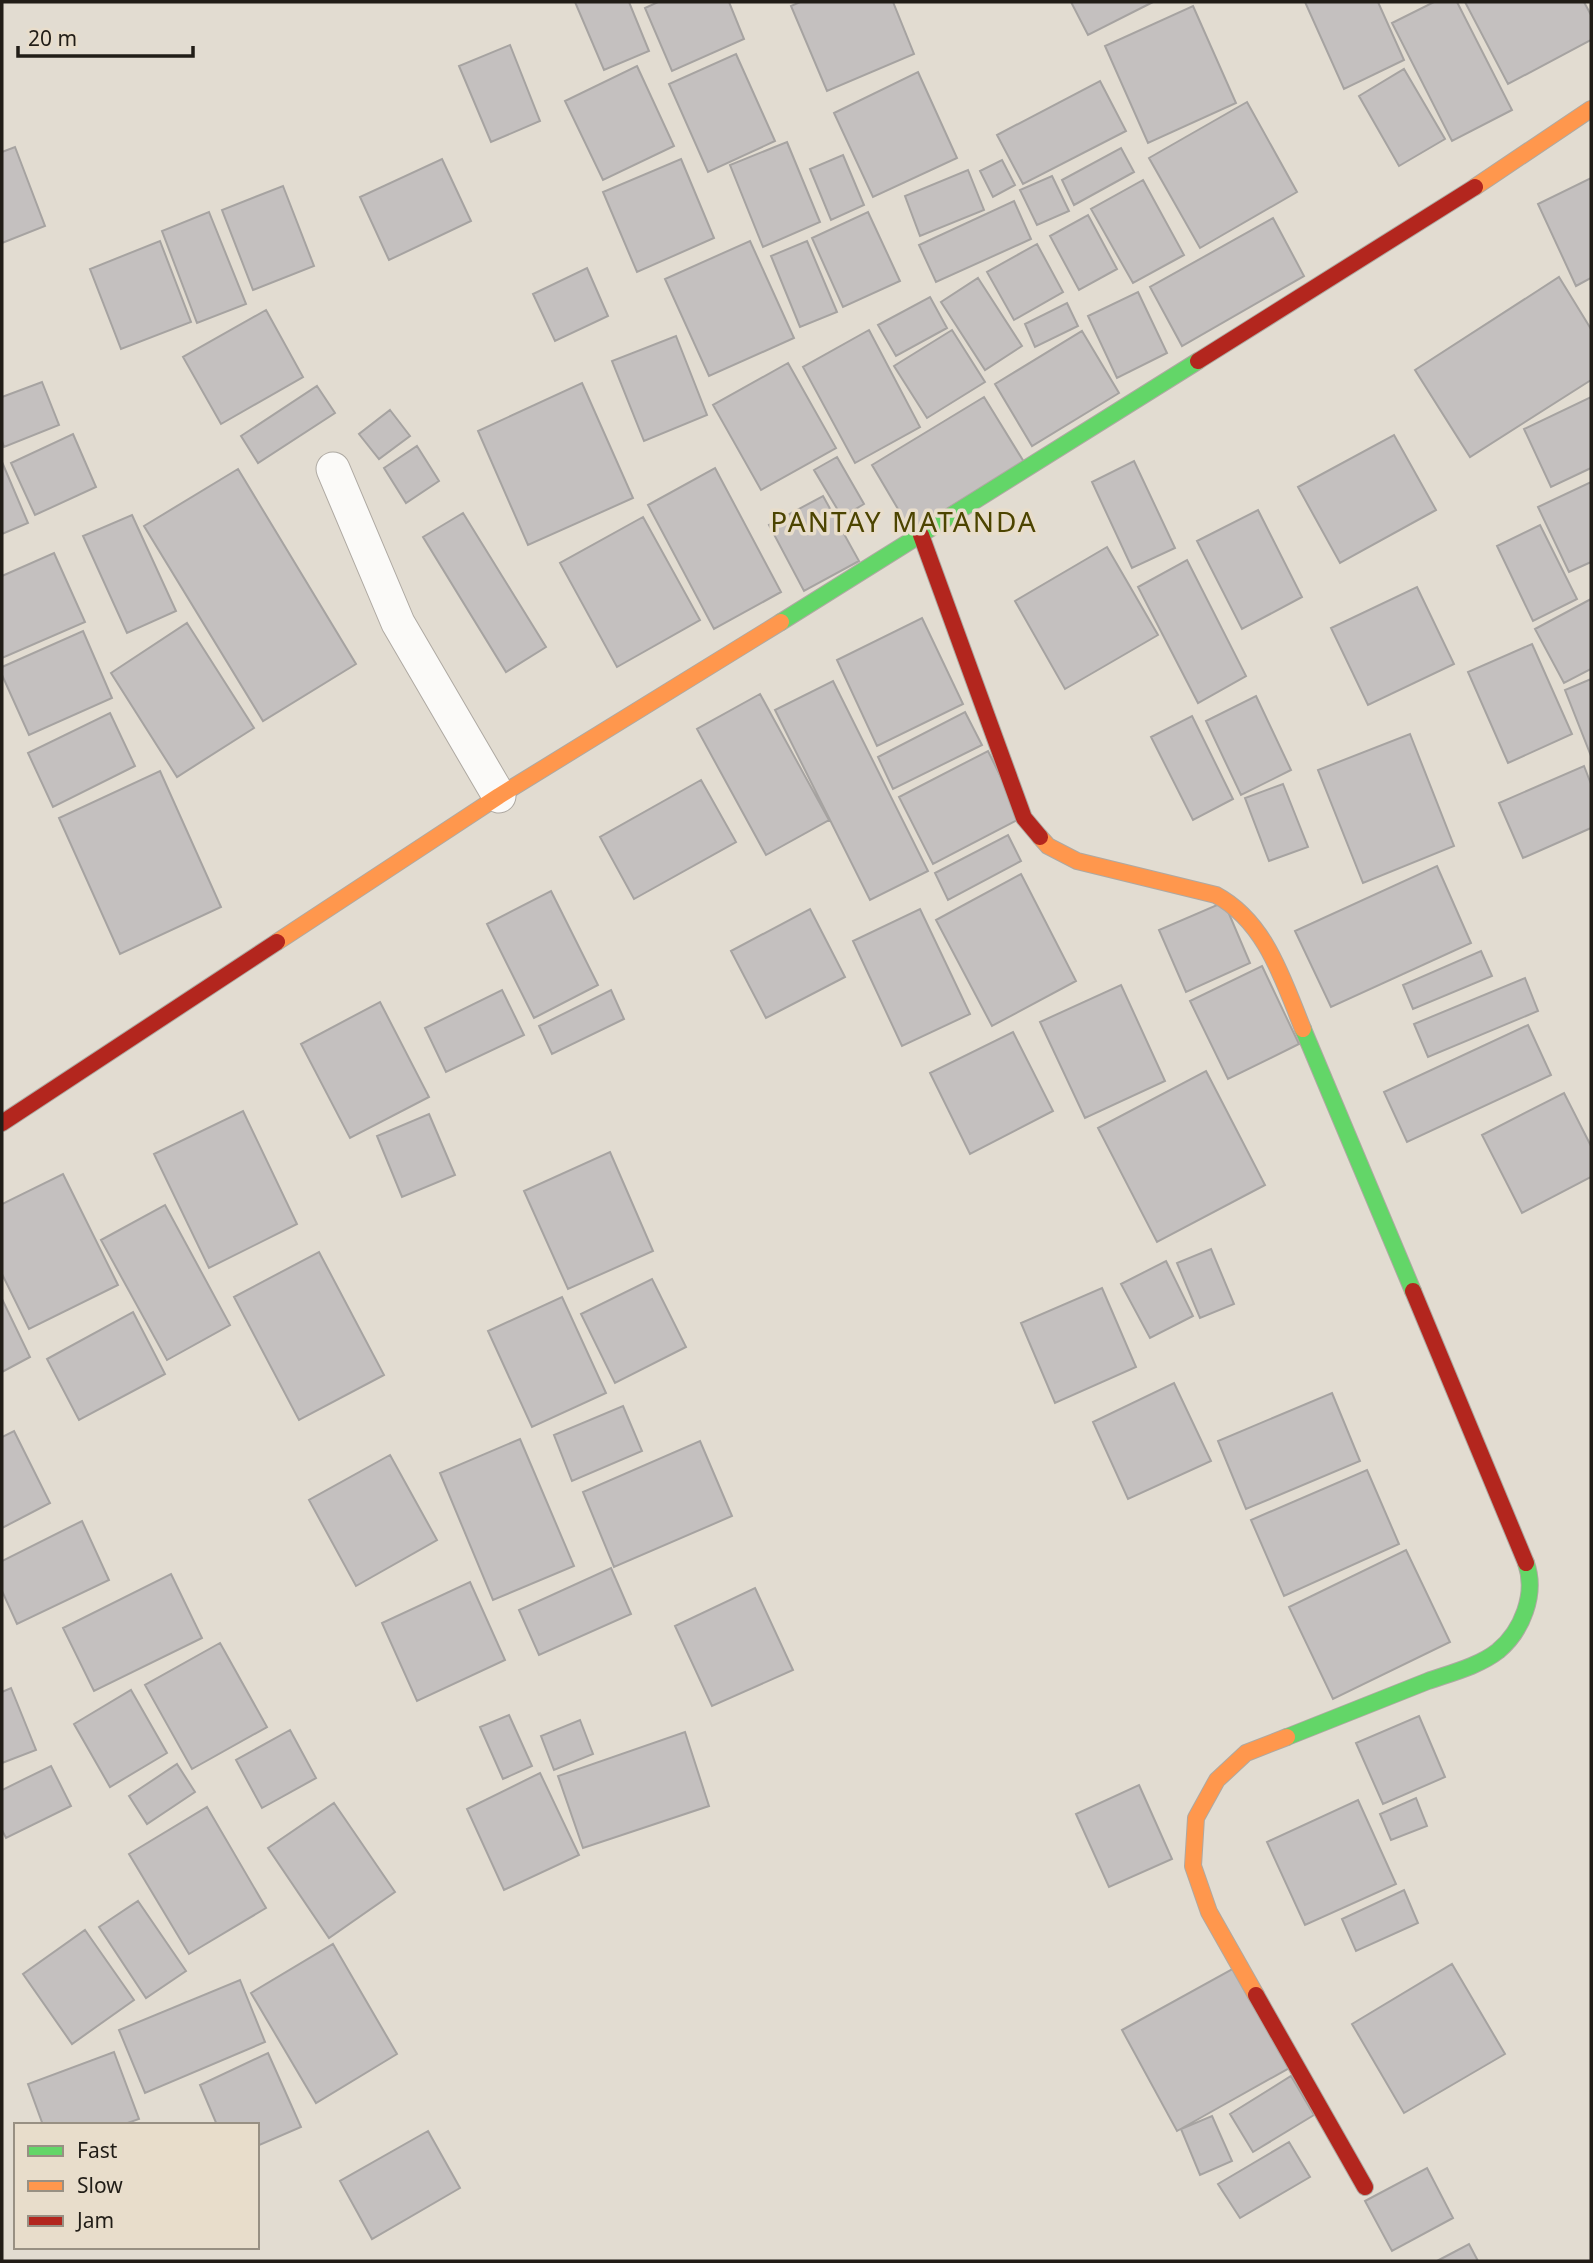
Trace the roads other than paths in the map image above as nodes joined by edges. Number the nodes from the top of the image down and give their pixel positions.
1 (1591, 109) edge
2 (333, 469) dead end
3 (921, 536) junction
4 (499, 796) junction
5 (2, 1123) edge
6 (1365, 2187) dead end

1 - 3 street
2 - 4 lane
3 - 4 street
3 - 6 street
4 - 5 street

